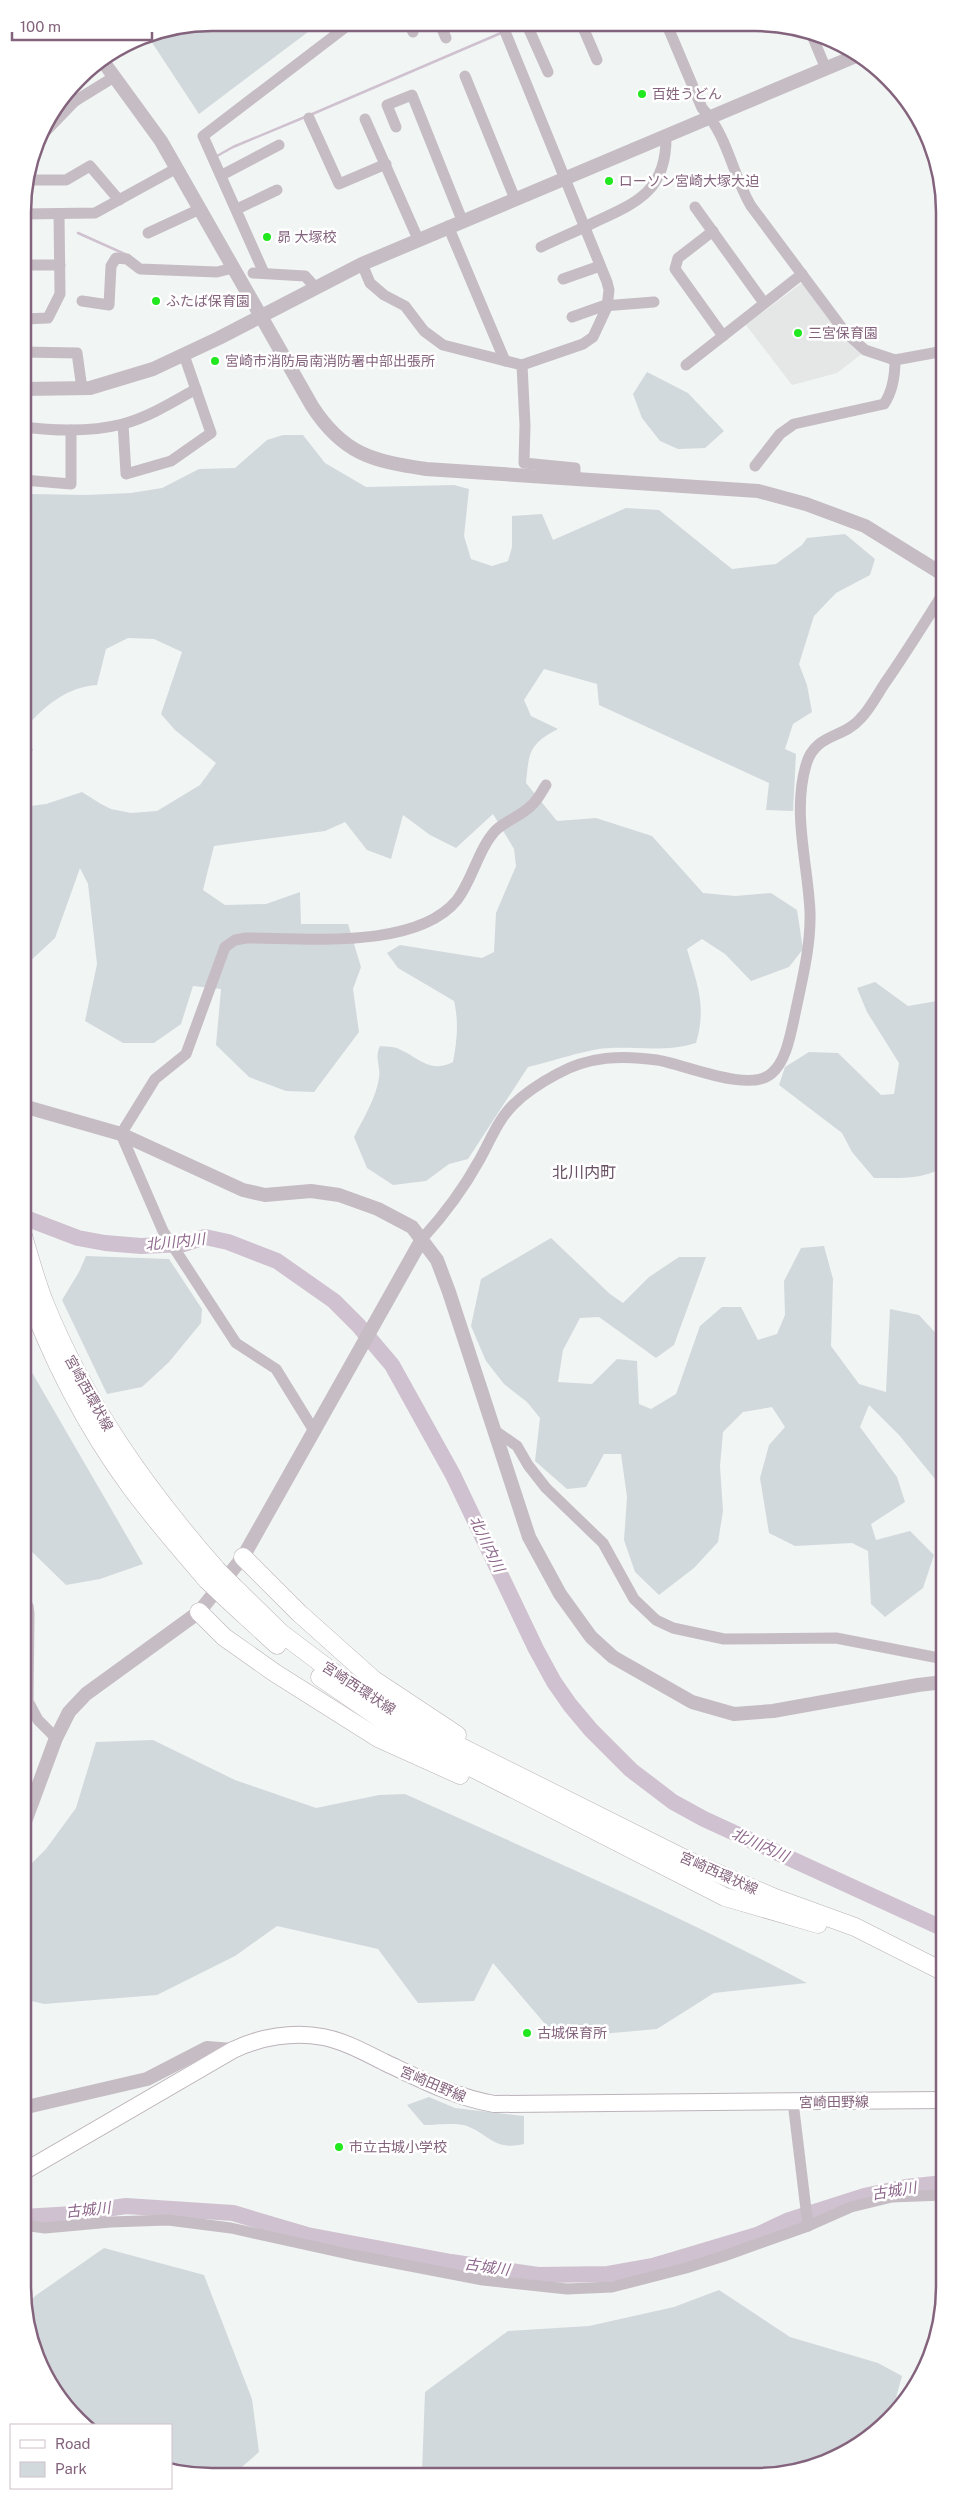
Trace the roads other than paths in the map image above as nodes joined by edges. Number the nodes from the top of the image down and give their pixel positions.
1 (341, 31) edge
2 (443, 31) edge
3 (505, 31) edge
4 (530, 31) edge
5 (585, 31) edge
6 (670, 31) edge
7 (446, 38) dead end
8 (815, 42) edge
9 (850, 58) edge
10 (597, 60) dead end
11 (106, 66) edge
12 (826, 69) junction
13 (548, 72) dead end
14 (465, 76) dead end
15 (114, 77) junction
16 (72, 98) edge
17 (710, 117) junction
18 (309, 118) dead end
19 (365, 119) dead end
20 (396, 128) dead end
21 (666, 136) junction
22 (279, 145) dead end
23 (386, 164) junction
24 (177, 168) junction
25 (222, 175) junction
26 (565, 179) junction
27 (34, 180) edge
28 (277, 190) dead end
29 (515, 199) junction
30 (118, 200) junction
31 (695, 207) dead end
32 (200, 209) junction
33 (237, 209) junction
34 (31, 214) edge
35 (59, 214) junction
36 (462, 220) junction
37 (448, 226) junction
38 (584, 228) junction
39 (713, 232) junction
40 (148, 233) dead end
41 (418, 239) junction
42 (541, 247) dead end
43 (362, 264) junction
44 (31, 265) edge
45 (60, 265) junction
46 (600, 266) junction
47 (233, 268) junction
48 (802, 274) junction
49 (563, 280) dead end
50 (315, 287) junction
51 (82, 301) dead end
52 (654, 302) dead end
53 (764, 304) junction
54 (607, 307) junction
55 (259, 316) junction
56 (572, 317) dead end
57 (31, 319) edge
58 (723, 336) junction
59 (31, 352) edge
60 (936, 352) edge
61 (184, 354) junction
62 (895, 360) junction
63 (505, 361) junction
64 (522, 365) junction
65 (686, 365) dead end
66 (31, 389) edge
67 (82, 389) junction
68 (196, 389) junction
69 (123, 424) junction
70 (31, 428) edge
71 (71, 430) junction
72 (755, 466) dead end
73 (575, 480) junction
74 (31, 481) edge
75 (936, 570) edge
76 (936, 605) edge
77 (546, 785) dead end
78 (31, 1108) edge
79 (121, 1134) junction
80 (422, 1239) junction
81 (31, 1262) edge
82 (31, 1300) edge
83 (313, 1430) junction
84 (494, 1430) junction
85 (243, 1557) junction
86 (212, 1575) junction
87 (230, 1593) junction
88 (199, 1612) junction
89 (936, 1657) edge
90 (936, 1683) edge
91 (31, 1707) edge
92 (56, 1738) junction
93 (474, 1755) junction
94 (509, 1788) junction
95 (31, 1805) edge
96 (877, 1939) junction
97 (936, 1968) edge
98 (233, 2050) junction
99 (936, 2100) edge
100 (793, 2102) junction
101 (31, 2106) edge
102 (31, 2167) edge
103 (936, 2195) edge
104 (31, 2226) edge
105 (808, 2226) junction

1 - 25 street
2 - 7 street
3 - 26 street
4 - 13 street
5 - 10 street
6 - 17 street
8 - 12 street
9 - 12 street
11 - 15 street
12 - 17 street
14 - 29 street
15 - 16 street
15 - 24 street
17 - 21 street
17 - 48 street
18 - 23 street
19 - 23 street
20 - 36 street
21 - 26 street
21 - 38 street
22 - 25 street
23 - 41 street
24 - 30 street
24 - 32 street
25 - 33 street
26 - 29 street
26 - 38 street
27 - 30 street
28 - 33 street
29 - 36 street
30 - 35 street
31 - 39 street
32 - 40 street
32 - 47 street
33 - 50 street
34 - 35 street
35 - 45 street
36 - 37 street
37 - 41 street
37 - 63 street
38 - 42 street
38 - 46 street
39 - 53 street
39 - 58 street
41 - 43 street
43 - 50 street
43 - 63 street
44 - 45 street
45 - 57 street
46 - 49 street
46 - 54 street
47 - 51 street
47 - 55 street
48 - 53 street
48 - 62 street
50 - 55 street
52 - 54 street
53 - 58 street
54 - 56 street
54 - 64 street
55 - 61 street
55 - 73 street
58 - 65 street
59 - 67 street
60 - 62 street
61 - 67 street
61 - 68 street
62 - 72 street
63 - 64 street
64 - 73 street
66 - 67 street
68 - 69 street
68 - 69 street
69 - 71 street
70 - 71 street
71 - 74 street
73 - 75 street
76 - 80 street
77 - 79 street
78 - 79 street
79 - 80 street
79 - 83 street
80 - 83 street
80 - 84 street
81 - 86 main road, 宮崎西環状線
82 - 86 main road, 宮崎西環状線
83 - 85 street
84 - 89 street
84 - 90 street
85 - 88 street
85 - 93 main road
86 - 87 main road, 宮崎西環状線, bridge
87 - 93 main road, 宮崎西環状線
87 - 94 main road, 宮崎西環状線
88 - 92 street
88 - 94 main road
91 - 92 street
92 - 95 street
93 - 96 main road, 宮崎西環状線
94 - 96 main road, 宮崎西環状線
96 - 97 main road, 宮崎西環状線
98 - 100 main road, 宮崎田野線
98 - 101 street
98 - 102 main road, 宮崎田野線
99 - 100 main road, 宮崎田野線
100 - 105 street
103 - 105 street
104 - 105 street

